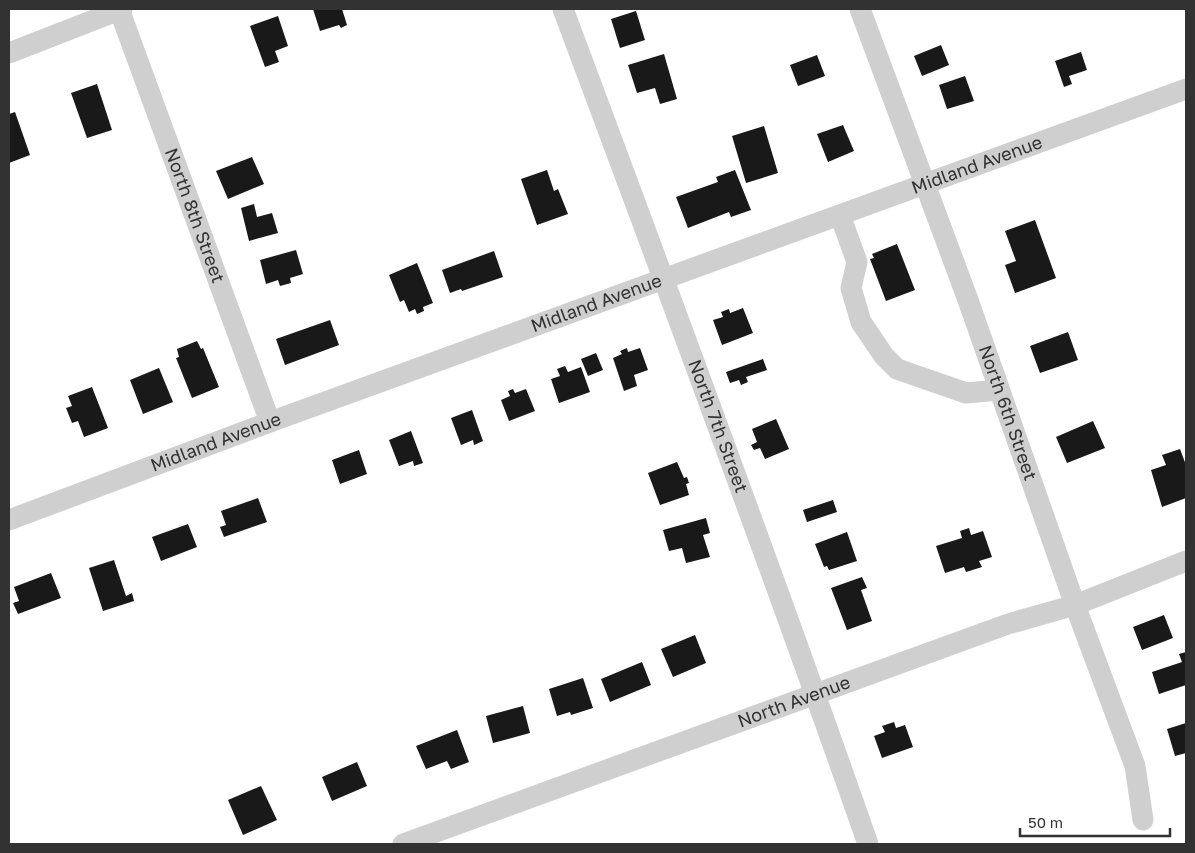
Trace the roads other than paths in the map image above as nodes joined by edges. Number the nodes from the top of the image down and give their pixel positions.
1 (120, 9) edge
2 (563, 9) edge
3 (860, 9) edge
4 (9, 53) edge
5 (1186, 89) edge
6 (924, 185) junction
7 (840, 215) junction
8 (664, 279) junction
9 (999, 390) junction
10 (270, 422) junction
11 (9, 520) edge
12 (1186, 561) edge
13 (1075, 605) junction
14 (816, 694) junction
15 (1143, 820) dead end
16 (403, 844) edge
17 (868, 844) edge

1 - 4 street
1 - 10 street, North 8th Street
2 - 8 street, North 7th Street
3 - 6 street, North 6th Street
5 - 6 street, Midland Avenue
6 - 7 street, Midland Avenue
6 - 9 street, North 6th Street
7 - 8 street, Midland Avenue
7 - 9 street
8 - 10 street, Midland Avenue
8 - 14 street, North 7th Street
9 - 13 street, North 6th Street
10 - 11 street, Midland Avenue
12 - 13 street, North Avenue
13 - 14 street, North Avenue
13 - 15 street, North 6th Street
14 - 16 street, North Avenue
14 - 17 street, North 7th Street

